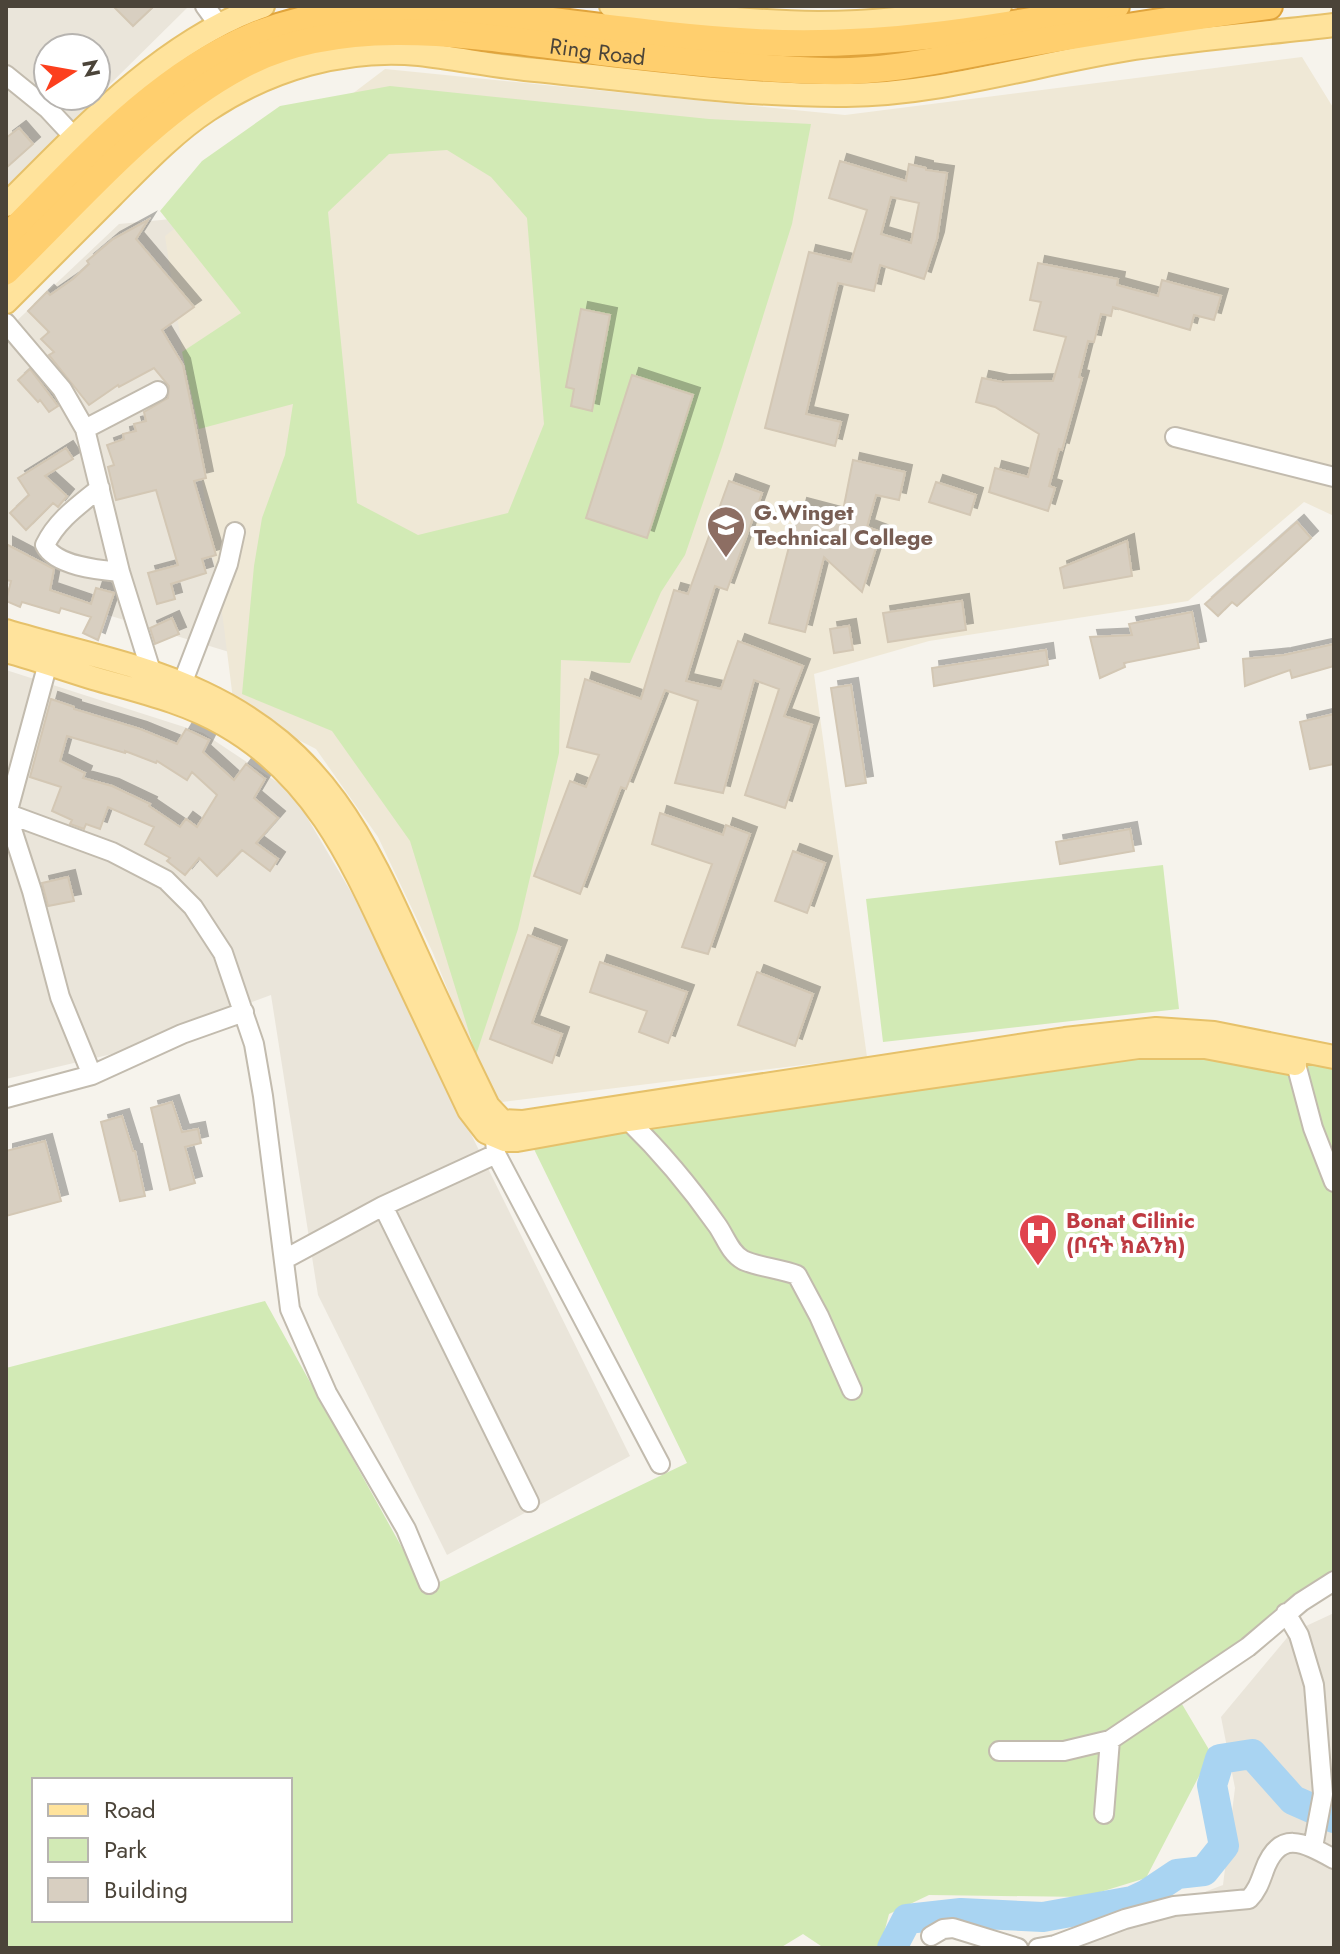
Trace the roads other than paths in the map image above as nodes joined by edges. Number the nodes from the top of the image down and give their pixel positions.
1 (205, 6) edge
2 (263, 6) edge
3 (1000, 6) edge
4 (1116, 6) edge
5 (1269, 6) edge
6 (625, 7) edge
7 (965, 8) edge
8 (232, 15) edge
9 (1334, 25) edge
10 (6, 75) edge
11 (75, 138) junction
12 (6, 205) edge
13 (6, 238) edge
14 (6, 271) edge
15 (6, 302) edge
16 (6, 323) edge
17 (158, 391) dead end
18 (85, 429) junction
19 (1175, 437) dead end
20 (1334, 477) edge
21 (100, 488) junction
22 (235, 532) dead end
23 (120, 572) junction
24 (6, 631) edge
25 (6, 651) edge
26 (48, 663) junction
27 (182, 684) junction
28 (155, 685) junction
29 (6, 814) edge
30 (244, 1012) junction
31 (1334, 1057) edge
32 (1296, 1064) junction
33 (1334, 1071) edge
34 (92, 1075) junction
35 (6, 1098) edge
36 (628, 1120) junction
37 (496, 1146) junction
38 (1334, 1182) edge
39 (383, 1206) junction
40 (285, 1259) junction
41 (852, 1390) dead end
42 (660, 1464) dead end
43 (529, 1502) dead end
44 (1334, 1581) edge
45 (429, 1584) dead end
46 (1286, 1613) junction
47 (1110, 1740) junction
48 (999, 1751) dead end
49 (1104, 1814) dead end
50 (1313, 1847) junction
51 (1334, 1859) edge
52 (931, 1936) dead end
53 (1018, 1948) edge
54 (1038, 1948) edge

1 - 8 street
2 - 8 main road
3 - 7 main road
4 - 13 highway, Ring Road
5 - 14 highway, Ring Road
6 - 7 main road
8 - 11 main road
9 - 15 main road
10 - 11 street
11 - 12 main road
16 - 18 street
17 - 18 street
18 - 21 street
19 - 20 street
21 - 23 street
21 - 23 street
22 - 27 street
23 - 28 street
24 - 28 main road
25 - 26 main road
26 - 28 main road
26 - 29 street
27 - 28 main road
27 - 31 main road
28 - 37 main road
29 - 30 street
29 - 34 street
30 - 34 street
30 - 40 street
32 - 33 main road
32 - 36 main road
32 - 38 street
34 - 35 street
36 - 37 main road
36 - 41 street
37 - 39 street
37 - 42 street
39 - 40 street
39 - 43 street
40 - 45 street
44 - 46 street
46 - 47 street
46 - 50 street
47 - 48 street
47 - 49 street
50 - 51 street
50 - 54 street
52 - 53 street

